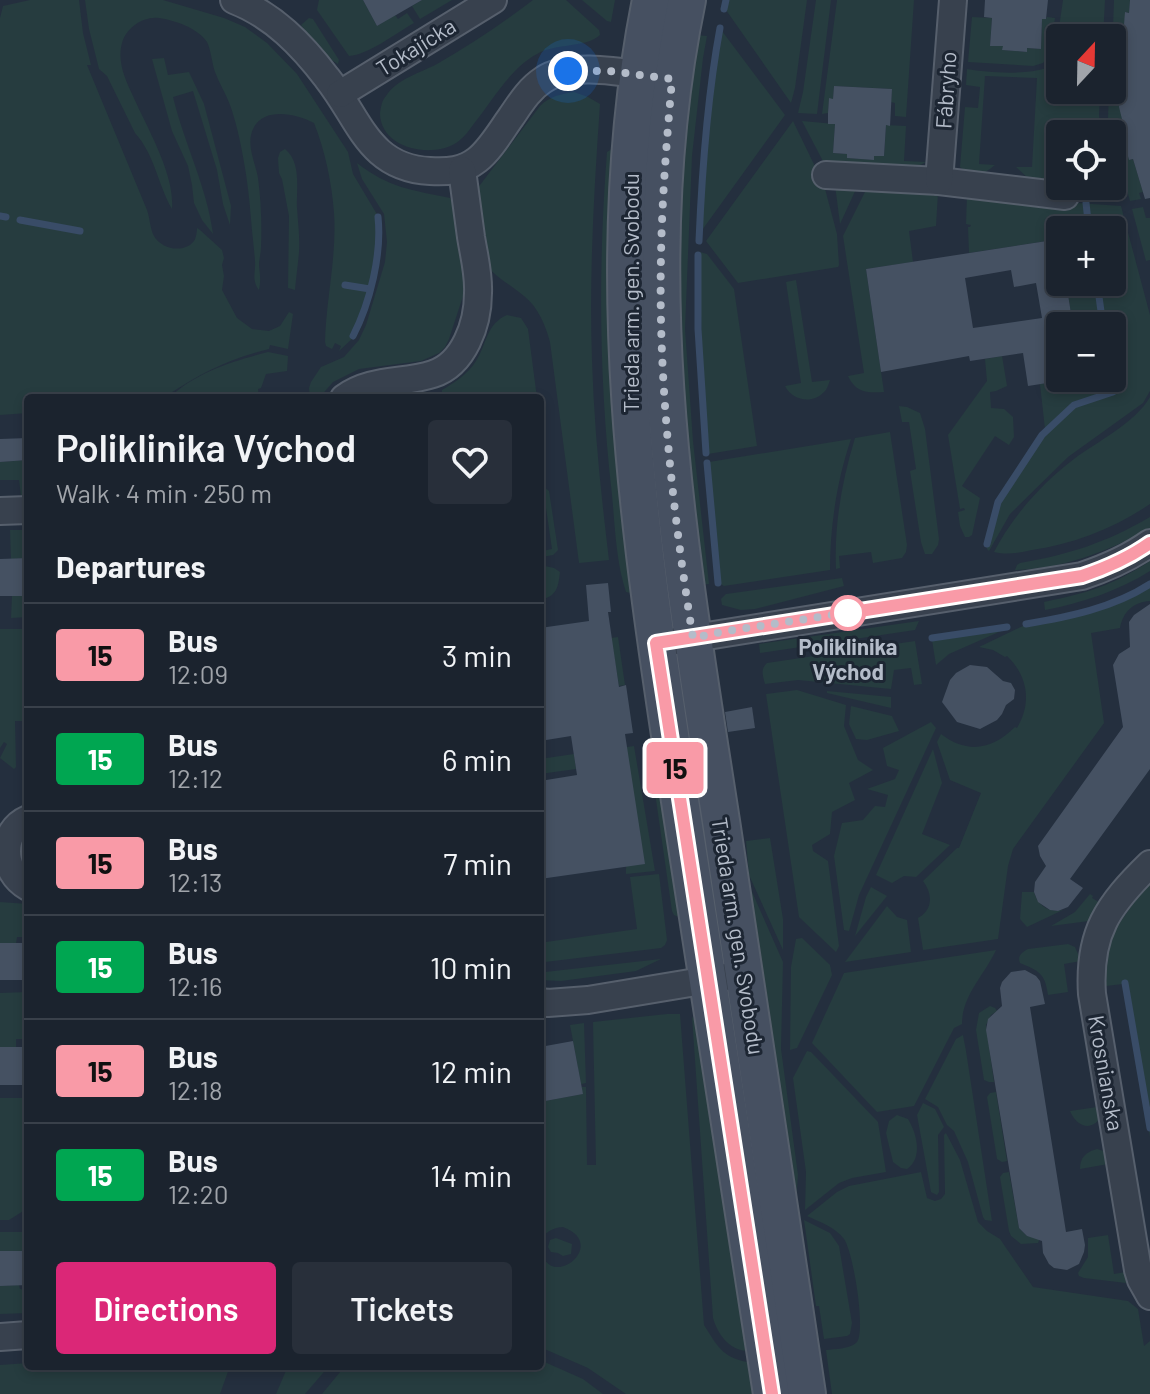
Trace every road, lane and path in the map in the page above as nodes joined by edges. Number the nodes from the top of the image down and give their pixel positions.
1 (234, 0) edge
2 (493, 0) edge
3 (651, 0) edge
4 (687, 0) edge
5 (953, 0) edge
6 (655, 77) junction
7 (340, 94) junction
8 (462, 170) junction
9 (826, 175) dead end
10 (939, 181) junction
11 (1046, 194) edge
12 (350, 394) edge
13 (24, 510) edge
14 (0, 511) edge
15 (1150, 543) edge
16 (693, 638) junction
17 (656, 643) junction
18 (24, 821) edge
19 (1150, 864) edge
20 (24, 884) edge
21 (744, 974) junction
22 (708, 980) junction
23 (544, 1002) edge
24 (1150, 1296) edge
25 (777, 1312) junction
26 (24, 1335) edge
27 (0, 1337) edge
28 (772, 1394) edge
29 (807, 1394) edge

1 - 7 street
2 - 7 street, Tokajícka
3 - 6 street, Trieda arm. gen. Svobodu
4 - 6 street, Trieda arm. gen. Svobodu
5 - 10 street, Fábryho
6 - 8 street
6 - 16 street, Trieda arm. gen. Svobodu
6 - 17 street, Trieda arm. gen. Svobodu
7 - 8 street
8 - 12 street
9 - 10 street
10 - 11 street
13 - 14 street
15 - 16 street
16 - 17 street
16 - 21 street, Trieda arm. gen. Svobodu
17 - 22 street, Trieda arm. gen. Svobodu
18 - 20 street
19 - 24 street, Krosnianska
21 - 22 street
21 - 25 street, Trieda arm. gen. Svobodu
22 - 23 street
22 - 25 street, Trieda arm. gen. Svobodu
25 - 28 street, Trieda arm. gen. Svobodu
25 - 29 street, Trieda arm. gen. Svobodu
26 - 27 street

